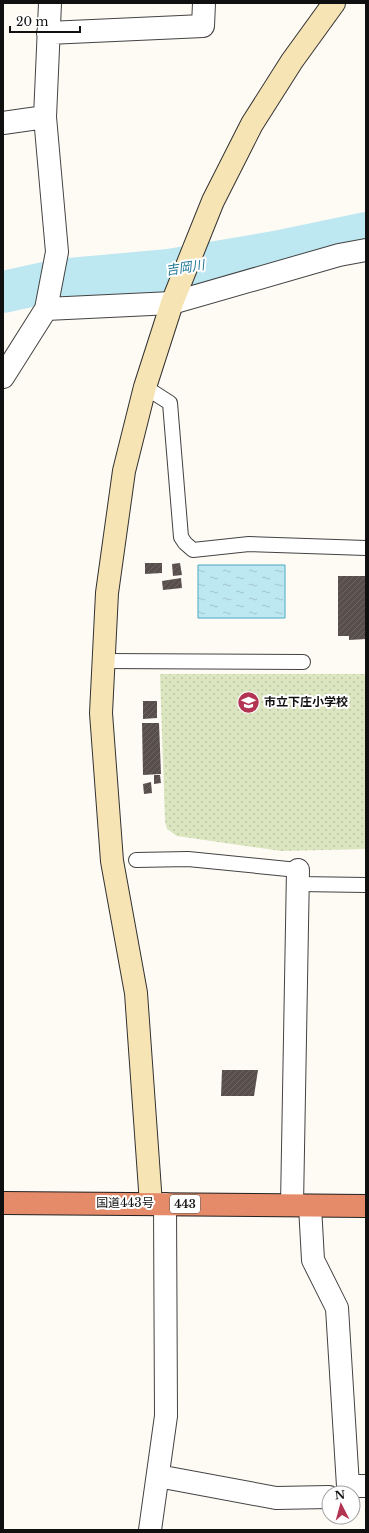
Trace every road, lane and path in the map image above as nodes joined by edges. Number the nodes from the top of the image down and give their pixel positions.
1 (50, 3) edge
2 (204, 3) edge
3 (334, 3) edge
4 (48, 33) junction
5 (45, 117) junction
6 (3, 123) edge
7 (366, 250) edge
8 (174, 298) junction
9 (46, 309) junction
10 (3, 377) edge
11 (145, 387) junction
12 (366, 548) edge
13 (104, 661) junction
14 (303, 662) dead end
15 (136, 860) dead end
16 (298, 877) junction
17 (366, 885) edge
18 (3, 1203) edge
19 (158, 1204) junction
20 (301, 1206) junction
21 (366, 1206) edge
22 (158, 1476) junction
23 (353, 1485) edge
24 (321, 1497) edge
25 (150, 1530) edge

1 - 4 street
2 - 4 street
3 - 8 street
4 - 5 street
5 - 6 street
5 - 9 street
7 - 8 street
8 - 9 street
8 - 11 street
9 - 10 street
11 - 12 lane
11 - 13 street
13 - 14 lane
13 - 19 street
15 - 16 lane
16 - 17 lane
16 - 20 street
18 - 19 highway, 国道443号 / 443
19 - 20 highway, 国道443号 / 443
19 - 22 street
20 - 21 highway, 国道443号 / 443
20 - 23 street
22 - 24 street
22 - 25 street

